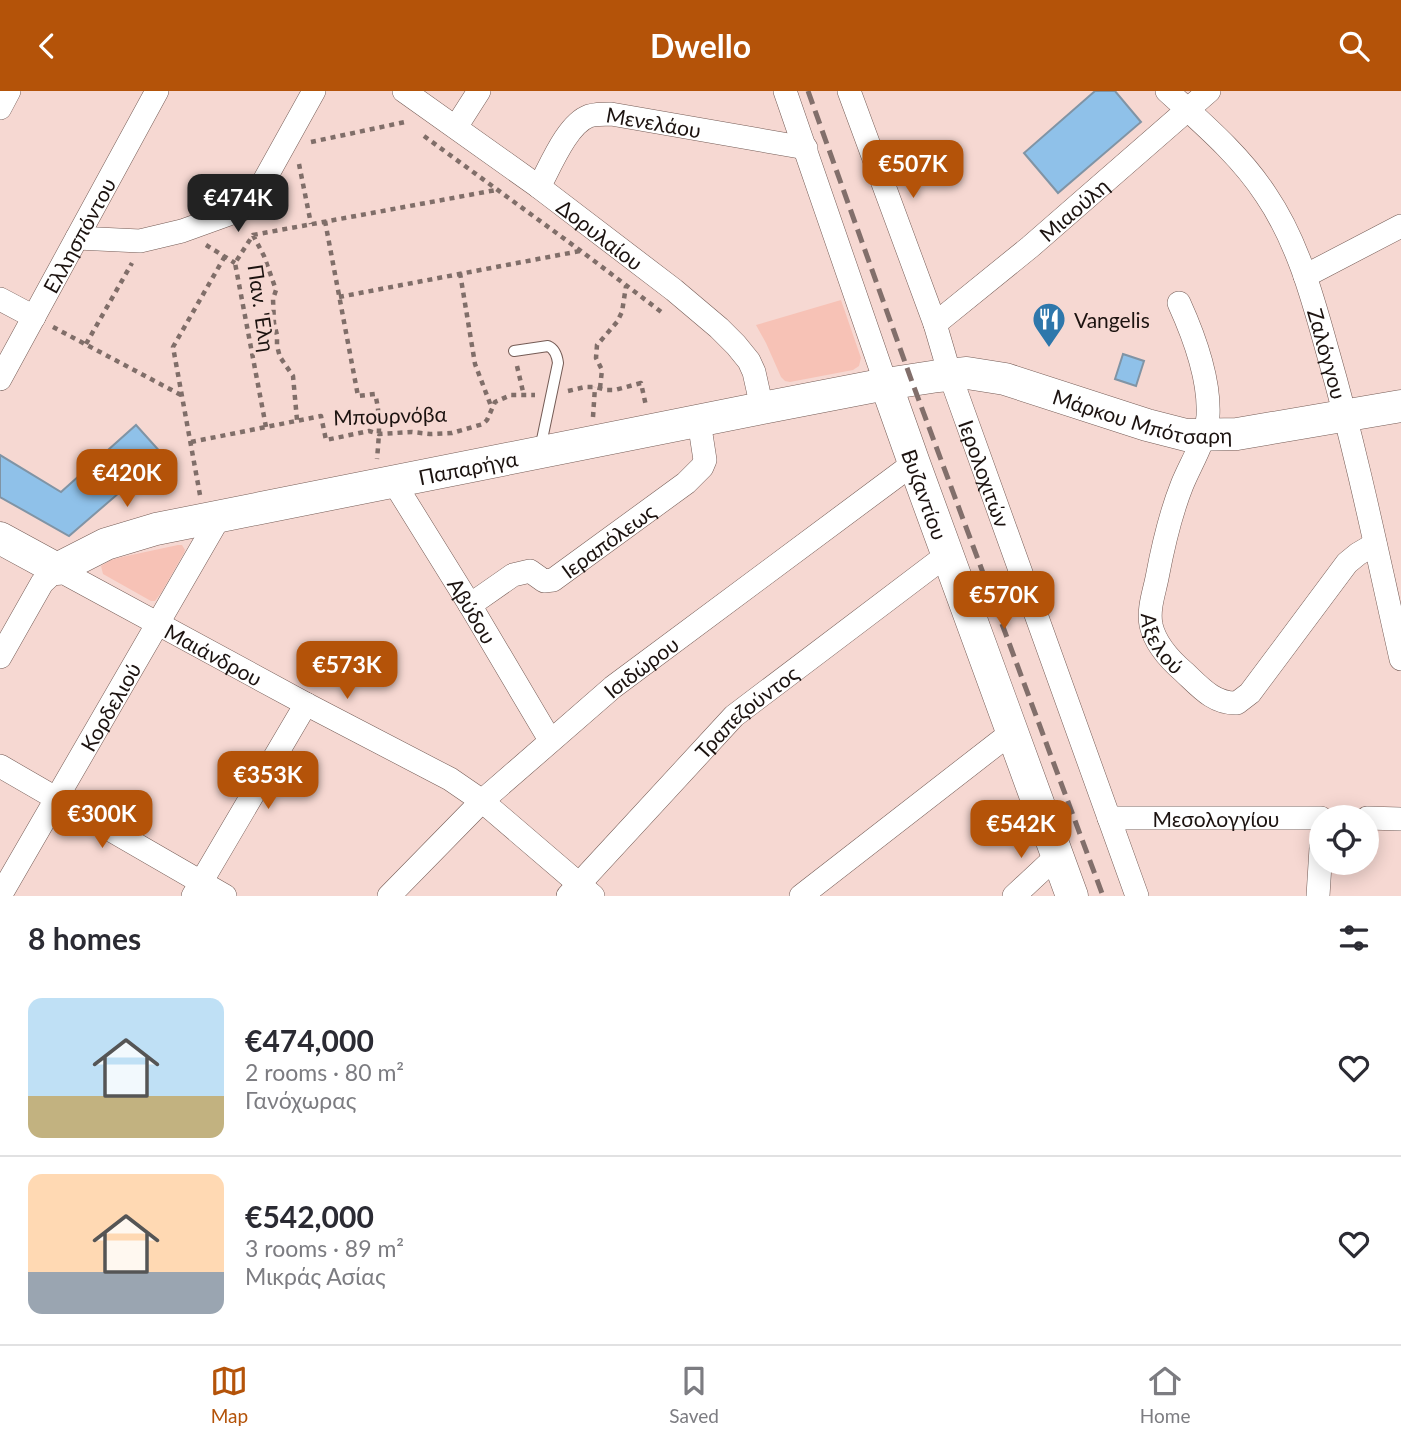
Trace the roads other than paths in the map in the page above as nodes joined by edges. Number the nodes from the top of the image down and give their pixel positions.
1 (9, 91) edge
2 (157, 91) edge
3 (314, 91) edge
4 (404, 91) edge
5 (479, 91) edge
6 (785, 91) edge
7 (849, 91) edge
8 (1167, 91) edge
9 (1209, 91) edge
10 (0, 108) edge
11 (1189, 110) junction
12 (456, 127) junction
13 (806, 148) junction
14 (539, 187) junction
15 (1401, 226) edge
16 (77, 238) junction
17 (1305, 276) junction
18 (0, 299) edge
19 (1180, 303) dead end
20 (34, 317) junction
21 (935, 324) junction
22 (514, 351) road end
23 (950, 375) junction
24 (0, 379) edge
25 (886, 384) junction
26 (1401, 406) edge
27 (762, 408) junction
28 (1346, 416) junction
29 (699, 421) junction
30 (1204, 436) junction
31 (540, 452) junction
32 (914, 463) junction
33 (385, 472) junction
34 (210, 506) junction
35 (0, 538) edge
36 (1375, 544) junction
37 (948, 554) junction
38 (57, 569) junction
39 (470, 605) junction
40 (158, 624) junction
41 (1401, 655) edge
42 (0, 657) edge
43 (306, 704) junction
44 (1012, 732) junction
45 (550, 740) junction
46 (0, 766) edge
47 (57, 799) junction
48 (482, 800) junction
49 (1109, 818) junction
50 (1309, 818) edge
51 (1379, 818) edge
52 (1401, 819) edge
53 (1058, 855) junction
54 (1319, 875) edge
55 (197, 889) edge
56 (581, 892) edge
57 (1, 896) edge
58 (225, 896) edge
59 (389, 896) edge
60 (801, 896) edge
61 (1014, 896) edge
62 (1072, 896) edge
63 (1137, 896) edge
64 (1318, 896) edge

1 - 10 street
2 - 16 street, Ελλησπόντου
3 - 16 street
4 - 12 street, Δορυλαίου
5 - 12 street
6 - 13 street, Βυζαντίου
7 - 21 street, Ιερολοχιτών
8 - 11 street, Ζαλόγγου
9 - 11 street, Μιαούλη
11 - 17 street, Ζαλόγγου
11 - 21 street, Μιαούλη
12 - 14 street, Δορυλαίου
13 - 14 street, Μενελάου
13 - 25 street, Βυζαντίου
14 - 27 street, Δορυλαίου
15 - 17 street
16 - 20 street, Ελλησπόντου
17 - 28 street, Ζαλόγγου
18 - 20 street
19 - 30 street, Αξελού
20 - 24 street, Ελλησπόντου
21 - 23 street, Ιερολοχιτών
22 - 31 lane
23 - 25 street, Μάρκου Μπότσαρη
23 - 30 street, Μάρκου Μπότσαρη
23 - 49 street, Ιερολοχιτών
25 - 27 street, Παπαρήγα
25 - 32 street, Βυζαντίου
26 - 28 street, Μάρκου Μπότσαρη
27 - 29 street, Παπαρήγα
28 - 30 street, Μάρκου Μπότσαρη
28 - 36 street, Ζαλόγγου
29 - 31 street, Παπαρήγα
29 - 39 street, Ιεραπόλεως
30 - 36 street, Αξελού
31 - 33 street, Παπαρήγα
32 - 37 street, Βυζαντίου
32 - 45 street, Ισιδώρου
33 - 34 street, Παπαρήγα
33 - 39 street, Αβύδου
34 - 38 street, Παπαρήγα
34 - 40 street, Κορδελιού
35 - 38 street, Μαιάνδρου
36 - 41 street, Ζαλόγγου
37 - 44 street, Βυζαντίου
37 - 56 street, Τραπεζούντος
38 - 40 street, Μαιάνδρου
38 - 42 street
39 - 45 street, Αβύδου
40 - 43 street, Μαιάνδρου
40 - 47 street, Κορδελιού
43 - 48 street, Μαιάνδρου
43 - 55 street
44 - 53 street, Βυζαντίου
44 - 60 street
45 - 48 street, Ισιδώρου
46 - 47 street
47 - 55 street
47 - 57 street, Κορδελιού
48 - 56 street, Μαιάνδρου
48 - 59 street, Ισιδώρου
49 - 50 street, Μεσολογγίου
49 - 63 street, Ιερολοχιτών
51 - 52 street
53 - 61 street
53 - 62 street, Βυζαντίου
54 - 64 street
55 - 58 street

